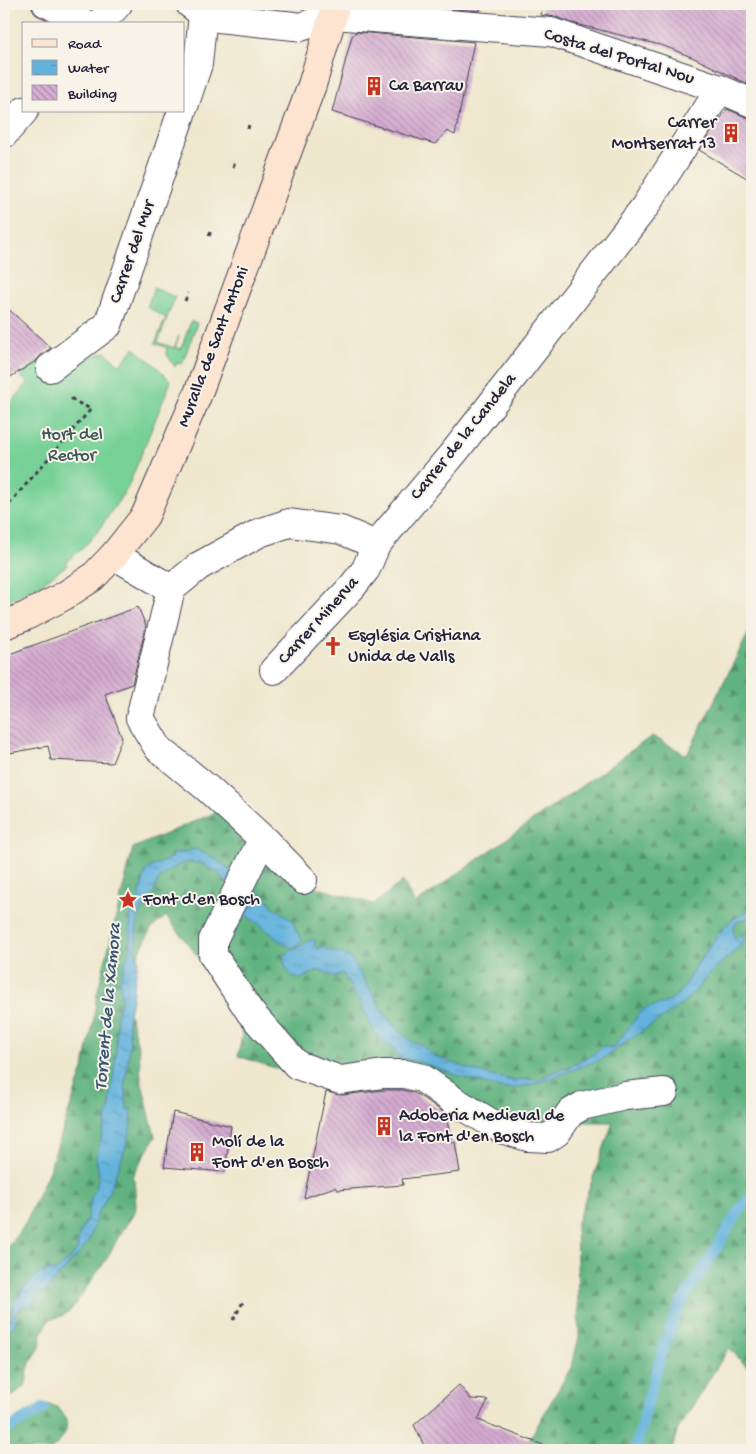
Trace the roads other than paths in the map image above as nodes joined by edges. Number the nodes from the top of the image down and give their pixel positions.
1 (45, 4) edge
2 (118, 4) edge
3 (198, 7) edge
4 (334, 9) edge
5 (86, 22) edge
6 (101, 22) edge
7 (720, 89) junction
8 (185, 103) edge
9 (752, 103) edge
10 (22, 112) edge
11 (182, 112) edge
12 (4, 134) edge
13 (50, 368) dead end
14 (376, 545) junction
15 (114, 554) junction
16 (171, 589) junction
17 (4, 625) edge
18 (274, 670) dead end
19 (261, 846) junction
20 (303, 880) dead end
21 (664, 1092) dead end

1 - 5 street
2 - 6 street
3 - 4 street
3 - 8 street
4 - 7 street, Costa del Portal Nou
4 - 15 main road, Muralla de Sant Antoni
7 - 9 street, Costa del Portal Nou
7 - 14 street, Carrer de la Candela
10 - 12 street
11 - 13 street, Carrer del Mur
14 - 16 street
14 - 18 street, Carrer Minerva
15 - 16 street
15 - 17 main road, Muralla de Sant Antoni
16 - 19 street
19 - 20 street
19 - 21 street

